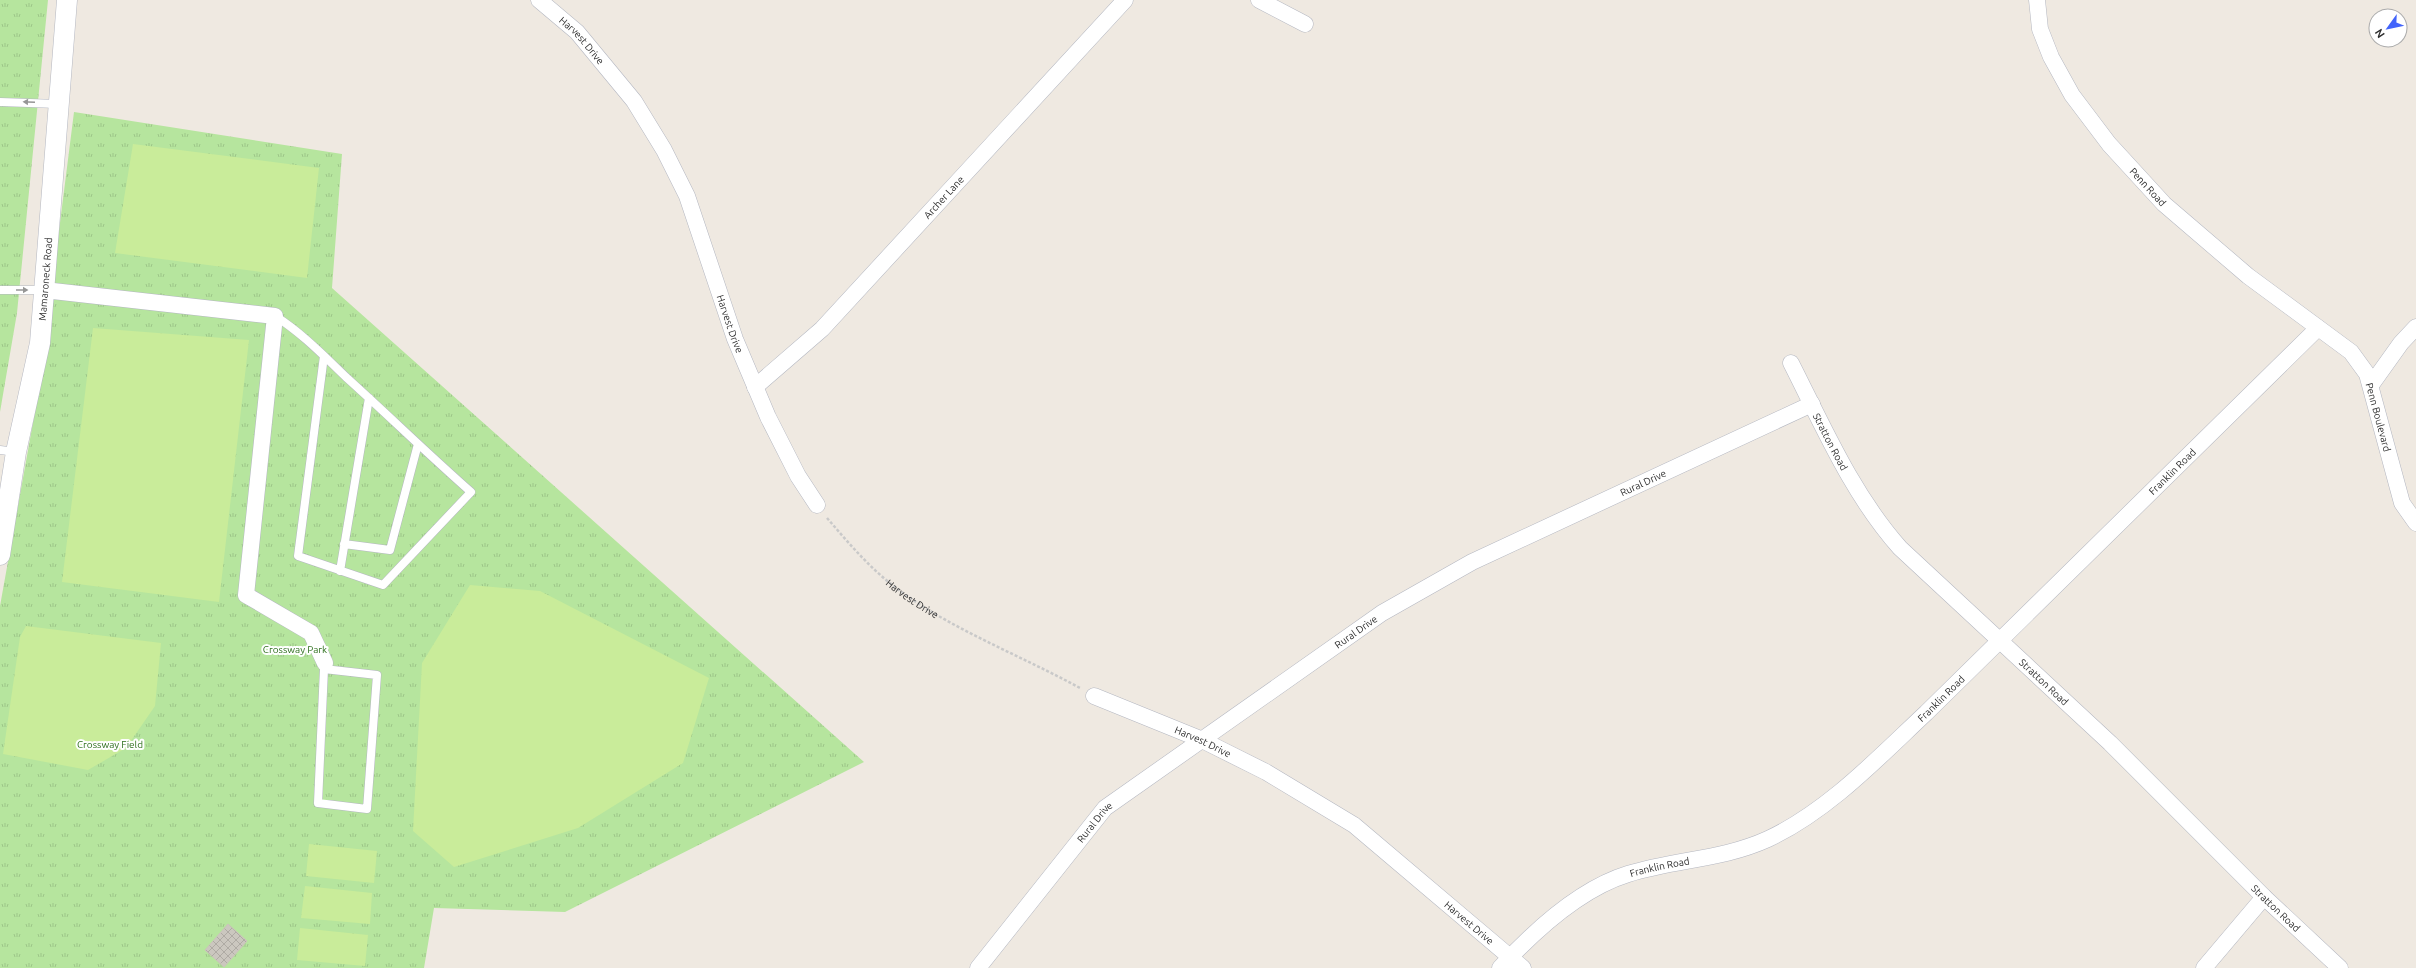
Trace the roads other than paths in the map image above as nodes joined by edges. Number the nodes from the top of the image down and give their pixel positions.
1 (67, 0) edge
2 (539, 0) edge
3 (1125, 0) edge
4 (1259, 0) edge
5 (2037, 0) edge
6 (1305, 24) dead end
7 (0, 102) edge
8 (59, 104) junction
9 (0, 290) edge
10 (44, 290) junction
11 (275, 316) junction
12 (2416, 327) edge
13 (2318, 328) junction
14 (324, 356) junction
15 (1791, 363) dead end
16 (2371, 385) junction
17 (755, 387) junction
18 (369, 398) junction
19 (1812, 404) junction
20 (418, 444) junction
21 (8, 451) edge
22 (817, 505) road end
23 (2416, 523) edge
24 (344, 544) junction
25 (0, 555) edge
26 (340, 570) junction
27 (1999, 640) junction
28 (324, 666) junction
29 (1094, 696) road end
30 (1200, 740) junction
31 (2264, 897) junction
32 (1506, 962) edge
33 (978, 968) edge
34 (1523, 968) edge
35 (2204, 968) edge
36 (2340, 968) edge

1 - 8 street, Mamaroneck Road
2 - 17 street, Harvest Drive
3 - 17 street, Archer Lane
4 - 6 street
5 - 13 street, Penn Road
8 -> 7 lane
8 - 10 street, Mamaroneck Road
9 -> 10 lane
10 - 11 street
10 - 21 street, Mamaroneck Road
11 - 14 lane
11 - 28 street
12 - 16 street
13 - 16 street, Penn Boulevard
13 - 27 street, Franklin Road
14 - 18 lane
14 - 26 lane
15 - 19 street, Stratton Road
16 - 23 street, Penn Boulevard
17 - 22 street, Harvest Drive
18 - 20 lane
18 - 24 lane
19 - 27 street, Stratton Road
19 - 30 street, Rural Drive
20 - 24 lane
20 - 26 lane
21 - 25 street, Mamaroneck Road
24 - 26 lane
27 - 31 street, Stratton Road
27 - 32 street, Franklin Road
28 - 28 lane
29 - 30 street, Harvest Drive
30 - 32 street, Harvest Drive
30 - 33 street, Rural Drive
31 - 35 street
31 - 36 street, Stratton Road
32 - 34 street, Harvest Drive

